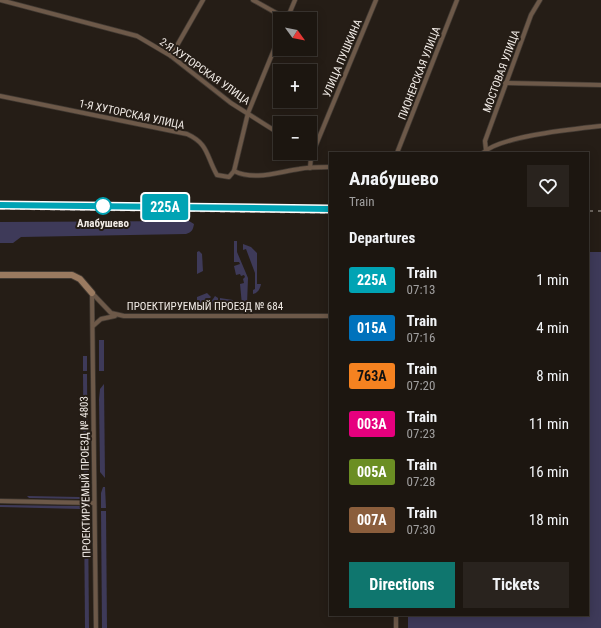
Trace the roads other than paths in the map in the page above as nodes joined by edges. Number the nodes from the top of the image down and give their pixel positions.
1 (0, 0) edge
2 (203, 0) edge
3 (253, 0) edge
4 (295, 0) edge
5 (376, 0) edge
6 (457, 0) edge
7 (540, 0) edge
8 (274, 12) edge
9 (290, 12) edge
10 (273, 52) edge
11 (171, 56) junction
12 (505, 83) junction
13 (601, 85) edge
14 (0, 96) edge
15 (248, 113) junction
16 (601, 126) edge
17 (273, 129) edge
18 (398, 152) edge
19 (484, 152) edge
20 (329, 167) edge
21 (310, 168) junction
22 (234, 171) junction
23 (0, 275) edge
24 (92, 293) junction
25 (124, 316) junction
26 (329, 316) edge
27 (93, 326) junction
28 (0, 501) edge
29 (94, 503) junction
30 (396, 616) edge
31 (96, 628) edge
32 (396, 628) edge

1 - 11 street, 2-Я ХУТОРСКАЯ УЛИЦА
2 - 11 street
3 - 8 street
4 - 9 street
5 - 21 street, УЛИЦА ПУШКИНА
6 - 18 street, ПИОНЕРСКАЯ УЛИЦА
7 - 12 street, МОСТОВАЯ УЛИЦА
10 - 15 street
11 - 15 street, 2-Я ХУТОРСКАЯ УЛИЦА
12 - 13 street
12 - 19 street, МОСТОВАЯ УЛИЦА
14 - 22 street, 1-Я ХУТОРСКАЯ УЛИЦА
15 - 17 street, 2-Я ХУТОРСКАЯ УЛИЦА
15 - 22 street
16 - 19 street
20 - 21 street, 1-Я ХУТОРСКАЯ УЛИЦА
21 - 22 street, 1-Я ХУТОРСКАЯ УЛИЦА
23 - 24 street, ПРОЕКТИРУЕМЫЙ ПРОЕЗД № 684
24 - 25 street, ПРОЕКТИРУЕМЫЙ ПРОЕЗД № 684
24 - 27 street, ПРОЕКТИРУЕМЫЙ ПРОЕЗД № 4803
25 - 26 street, ПРОЕКТИРУЕМЫЙ ПРОЕЗД № 684
25 - 27 street
27 - 29 street, ПРОЕКТИРУЕМЫЙ ПРОЕЗД № 4803
28 - 29 street
29 - 31 street, ПРОЕКТИРУЕМЫЙ ПРОЕЗД № 4803
30 - 32 street

